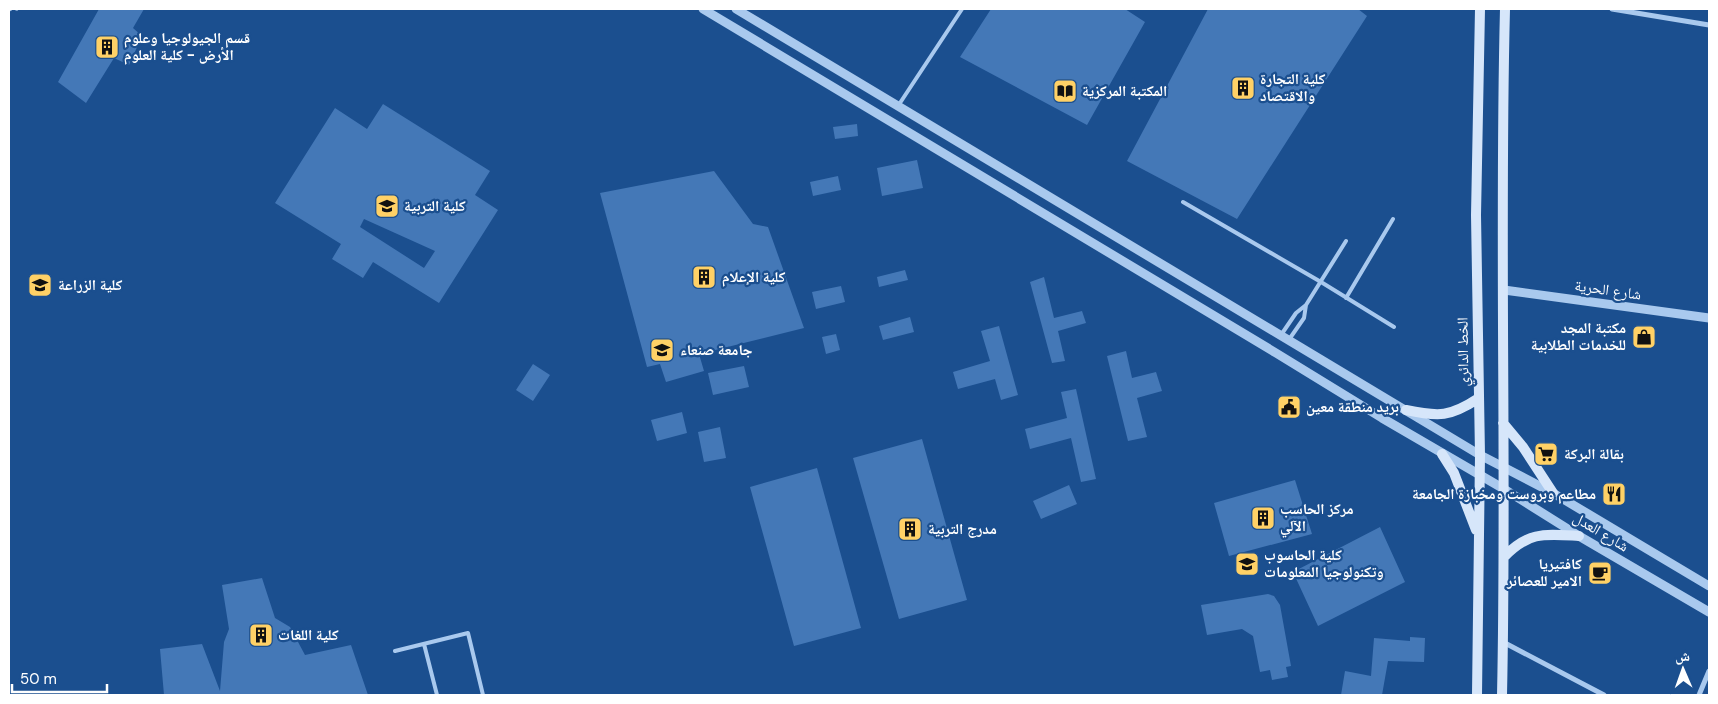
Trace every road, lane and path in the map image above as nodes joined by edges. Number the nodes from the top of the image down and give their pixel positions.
1 (20, 9) edge
2 (703, 9) edge
3 (736, 9) edge
4 (962, 9) edge
5 (1480, 9) edge
6 (1505, 9) edge
7 (1612, 9) edge
8 (9, 10) edge
9 (1709, 25) edge
10 (898, 106) junction
11 (1182, 202) dead end
12 (1393, 219) dead end
13 (1346, 240) dead end
14 (1321, 282) junction
15 (1504, 290) junction
16 (1346, 298) junction
17 (1306, 306) junction
18 (1709, 318) edge
19 (1394, 327) dead end
20 (1285, 338) junction
21 (1276, 353) junction
22 (1479, 398) junction
23 (1406, 410) junction
24 (1503, 423) junction
25 (1442, 454) junction
26 (1480, 455) junction
27 (1504, 468) junction
28 (1480, 475) junction
29 (1504, 489) junction
30 (1553, 493) junction
31 (1479, 536) junction
32 (1579, 536) junction
33 (1504, 557) junction
34 (1709, 586) edge
35 (1709, 612) edge
36 (1503, 642) junction
37 (424, 644) junction
38 (395, 651) dead end
39 (1709, 671) edge
40 (438, 695) edge
41 (483, 695) edge
42 (1477, 695) edge
43 (1502, 695) edge
44 (1604, 695) edge
45 (1699, 695) edge

1 - 8 path
2 - 21 street, شارع العدل
3 - 10 street, شارع العدل
4 - 10 lane
5 - 22 main road, الخط الدائري
6 - 15 main road
7 - 9 street
10 - 20 street, شارع العدل
11 - 14 lane
12 - 16 lane
13 - 14 lane
14 - 16 lane
14 - 17 lane
15 - 18 street, شارع الحرية
15 - 24 main road
16 - 19 lane
17 - 20 lane
17 - 20 lane
20 - 21 street
20 - 23 street, شارع العدل
21 - 25 street, شارع العدل
22 - 23 main road
22 - 26 main road, الخط الدائري
23 - 26 street, شارع العدل
24 - 27 main road
24 - 30 main road
25 - 28 street, شارع العدل
25 - 31 main road
26 - 27 street, شارع العدل
26 - 28 main road, الخط الدائري
27 - 29 main road
27 - 30 street, شارع العدل
28 - 29 street, شارع العدل
28 - 31 main road, الخط الدائري
29 - 32 street, شارع العدل
29 - 33 main road
30 - 34 street, شارع العدل
31 - 42 main road, الخط الدائري
32 - 33 main road
32 - 35 street, شارع العدل
33 - 36 main road
36 - 43 main road
36 - 44 street
37 - 38 lane
37 - 40 lane
37 - 41 lane
39 - 45 street

